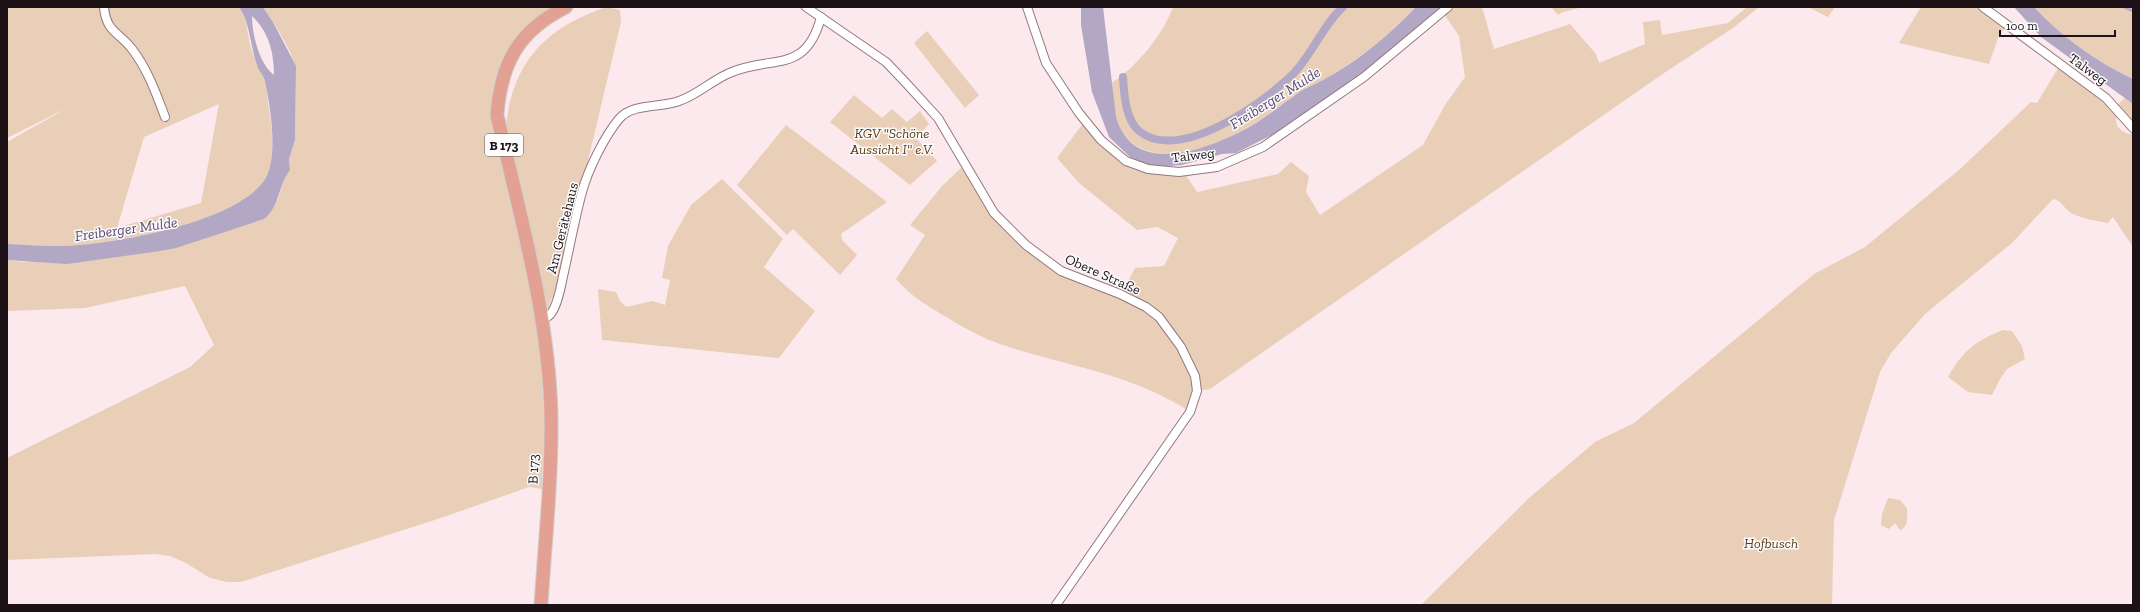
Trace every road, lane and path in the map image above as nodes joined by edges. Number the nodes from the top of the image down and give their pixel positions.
1 (104, 7) edge
2 (566, 7) edge
3 (806, 7) edge
4 (1027, 7) edge
5 (1448, 7) edge
6 (1984, 7) edge
7 (821, 17) junction
8 (165, 117) dead end
9 (2133, 128) edge
10 (542, 319) junction
11 (541, 605) edge
12 (1056, 605) edge

1 - 8 street
2 - 10 main road, B 173 / B 173
3 - 7 street, Obere Straße
4 - 5 street, Talweg
6 - 9 street, Talweg
7 - 10 street, Am Gerätehaus
7 - 12 street, Obere Straße
10 - 11 main road, B 173 / B 173

